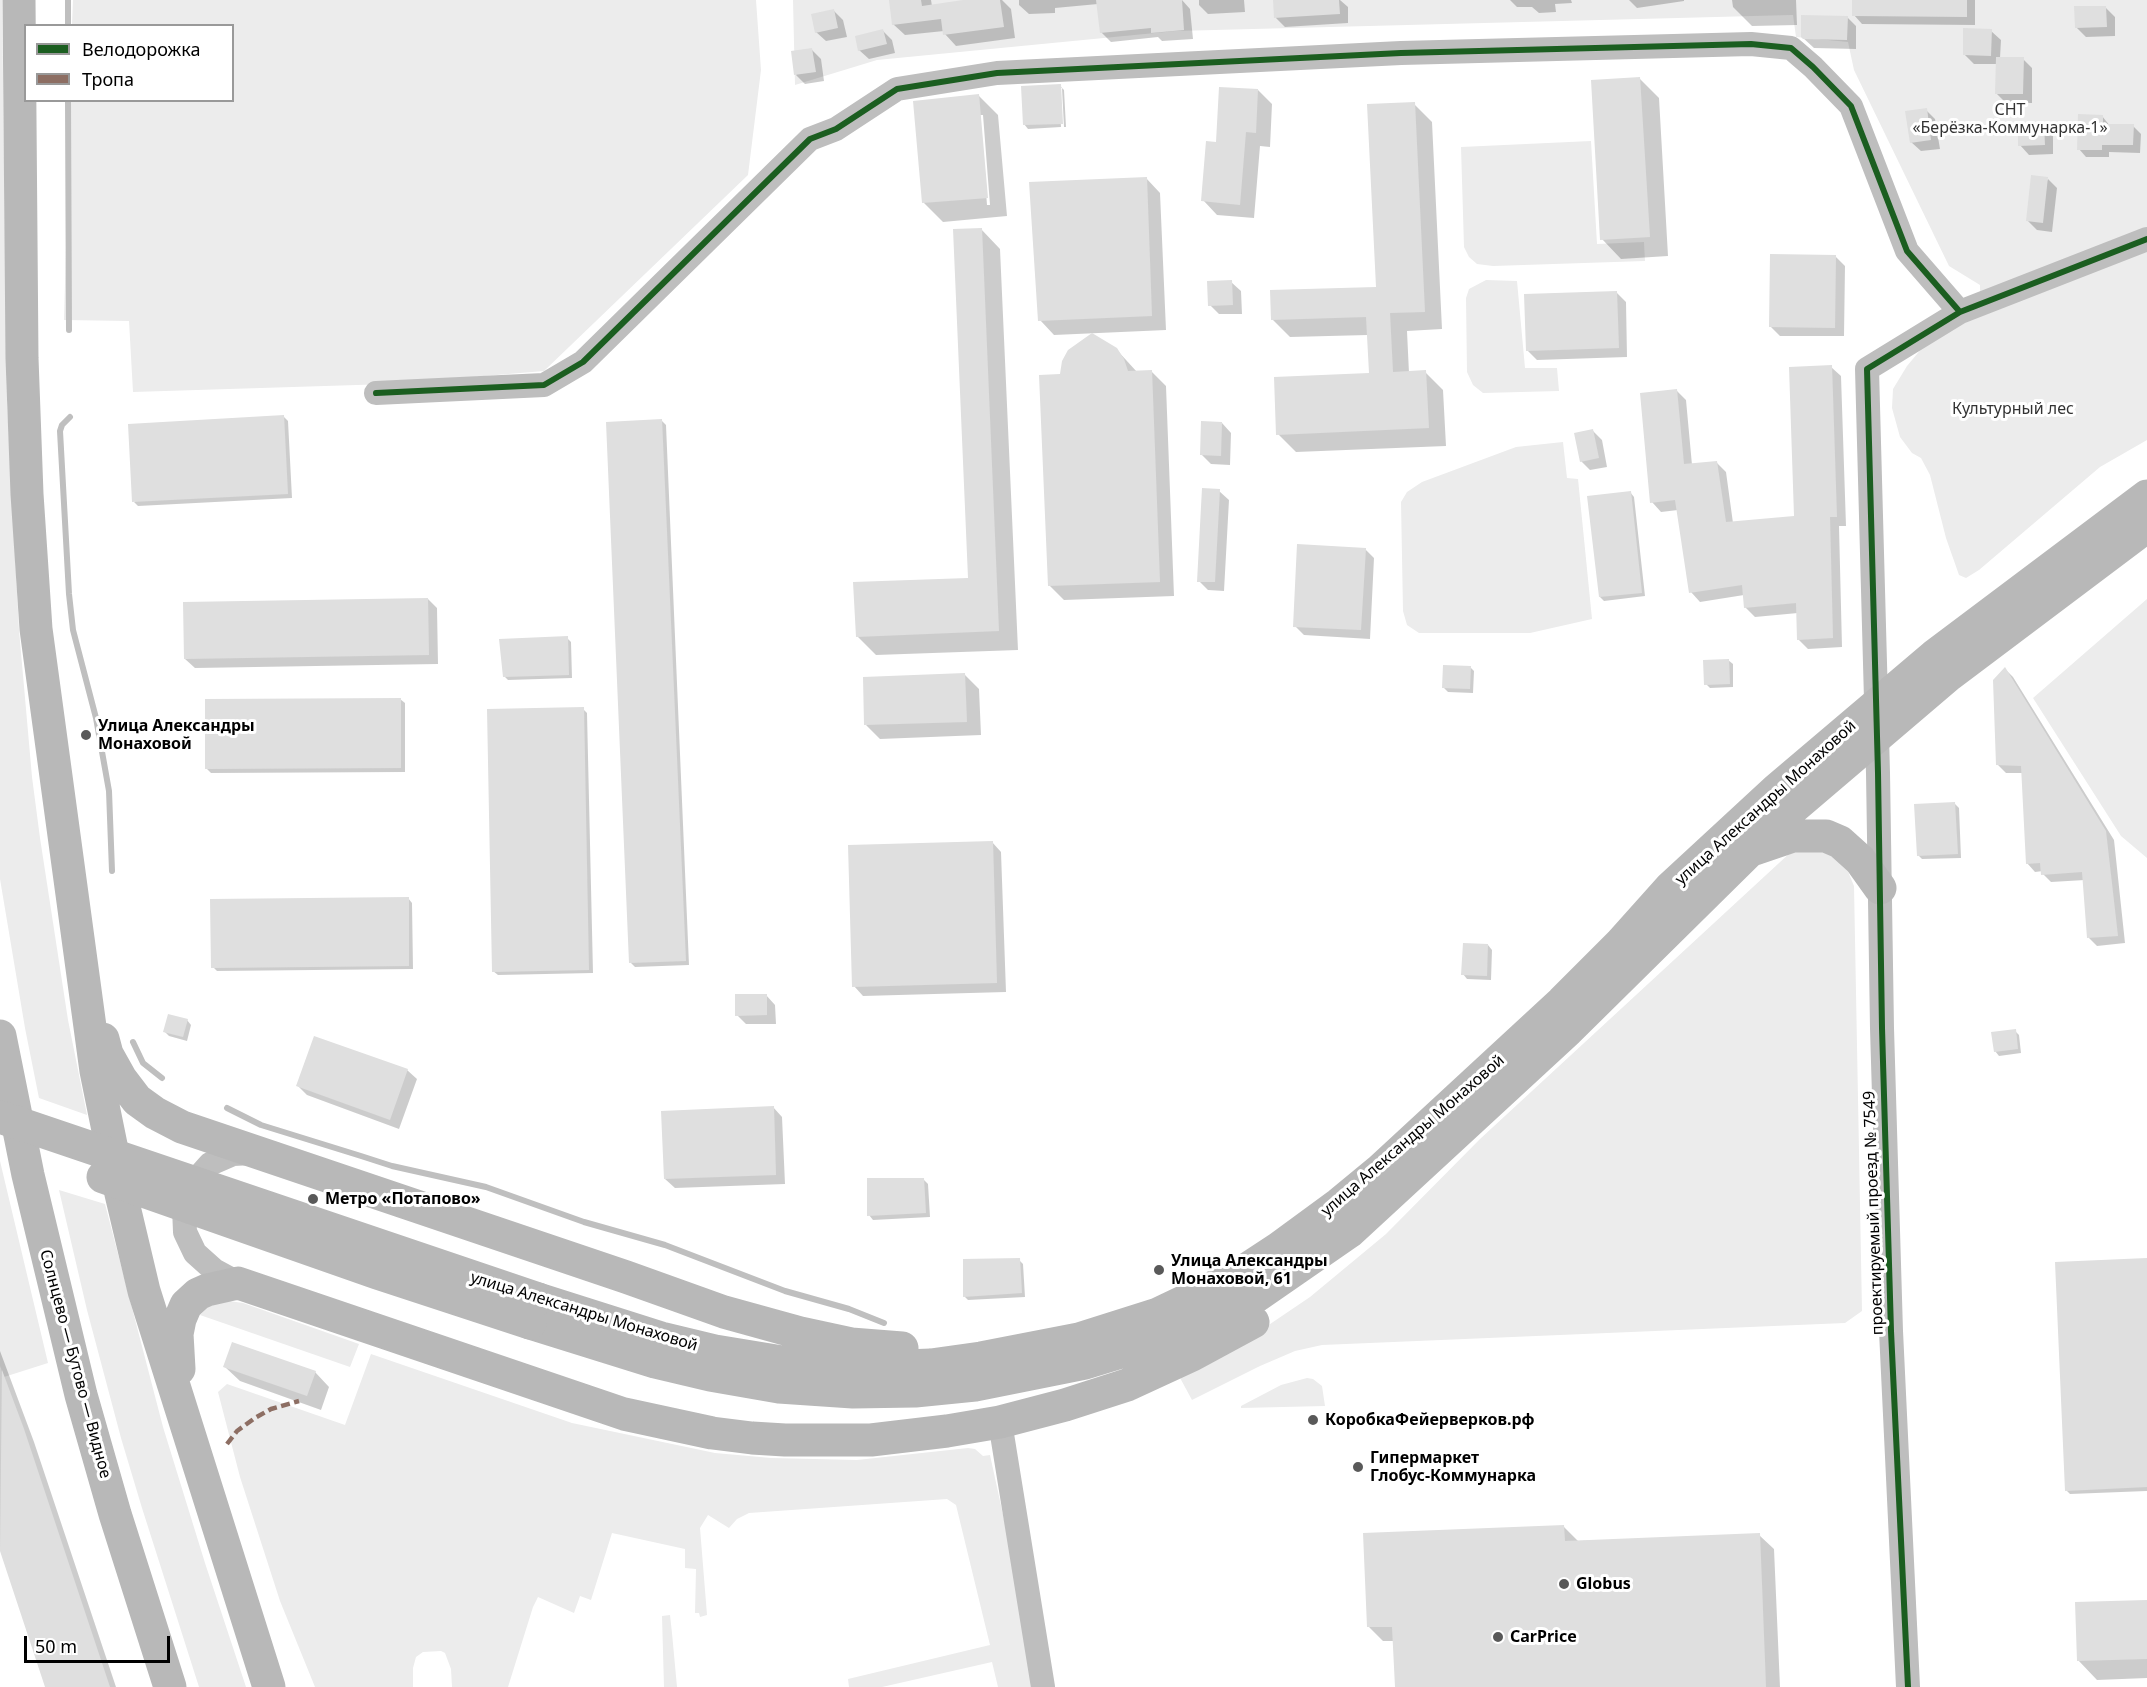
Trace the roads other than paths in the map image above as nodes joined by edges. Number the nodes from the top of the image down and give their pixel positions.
1 (18, 0) edge
2 (2147, 239) edge
3 (1960, 312) junction
4 (376, 393) dead end
5 (2147, 496) edge
6 (2147, 526) edge
7 (1876, 722) junction
8 (1751, 850) junction
9 (1880, 888) junction
10 (85, 982) junction
11 (0, 1036) edge
12 (0, 1118) edge
13 (0, 1139) edge
14 (259, 1153) junction
15 (1392, 1194) junction
16 (238, 1283) junction
17 (534, 1311) junction
18 (1027, 1349) junction
19 (183, 1418) junction
20 (1000, 1422) junction
21 (170, 1687) edge
22 (269, 1687) edge
23 (1043, 1687) edge
24 (1908, 1687) edge

1 - 10 main road
2 - 3 street
3 - 4 street
3 - 7 street, проектируемый проезд № 7549
5 - 7 main road, улица Александры Монаховой
6 - 7 main road, улица Александры Монаховой
7 - 8 main road, улица Александры Монаховой
7 - 9 street, проектируемый проезд № 7549
7 - 18 main road, улица Александры Монаховой
8 - 9 main road
8 - 15 main road, улица Александры Монаховой
9 - 24 street, проектируемый проезд № 7549
10 - 14 main road
10 - 19 main road
11 - 21 main road, Солнцево — Бутово — Видное
12 - 17 main road, улица Александры Монаховой, bridge
13 - 17 main road, улица Александры Монаховой, bridge
14 - 16 street
14 - 18 main road
15 - 17 main road, улица Александры Монаховой
15 - 20 main road
16 - 19 main road
16 - 20 main road
17 - 18 main road, улица Александры Монаховой
19 - 22 main road
20 - 23 street

